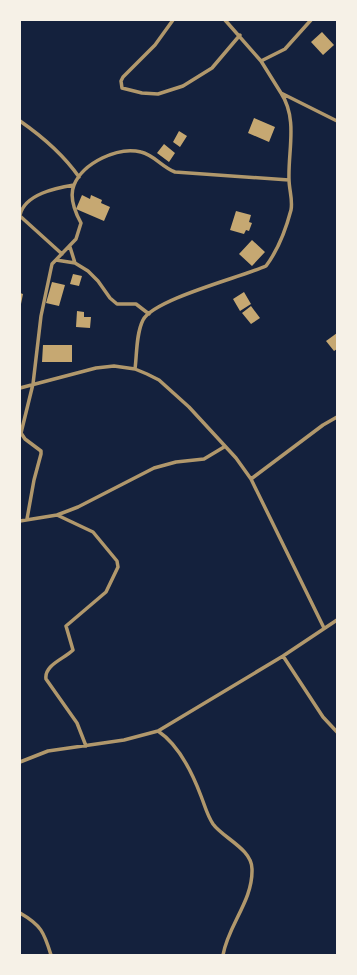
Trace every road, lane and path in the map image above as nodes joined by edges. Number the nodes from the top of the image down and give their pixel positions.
1 (174, 20) edge
2 (225, 20) edge
3 (311, 20) edge
4 (240, 35) junction
5 (261, 61) junction
6 (282, 93) junction
7 (20, 121) edge
8 (337, 121) edge
9 (79, 177) junction
10 (289, 180) junction
11 (74, 185) junction
12 (20, 215) edge
13 (70, 247) junction
14 (62, 254) junction
15 (56, 260) junction
16 (75, 263) junction
17 (149, 314) junction
18 (135, 369) junction
19 (33, 384) junction
20 (20, 388) edge
21 (337, 417) edge
22 (224, 447) junction
23 (251, 479) junction
24 (57, 515) junction
25 (28, 519) junction
26 (20, 521) edge
27 (337, 620) edge
28 (324, 628) junction
29 (283, 656) junction
30 (158, 731) junction
31 (337, 732) edge
32 (86, 746) junction
33 (20, 762) edge
34 (20, 913) edge
35 (51, 955) edge
36 (223, 955) edge

1 - 4 street
2 - 4 street
3 - 5 street
4 - 5 street
5 - 6 street
6 - 8 street
6 - 10 street
7 - 9 street
9 - 10 street
9 - 11 street
10 - 17 street
11 - 12 street
11 - 13 street
12 - 14 street
13 - 14 street
13 - 16 street
14 - 15 street
15 - 16 street
15 - 19 street
16 - 17 street
17 - 18 street
18 - 19 street
18 - 22 street
19 - 20 street
19 - 25 street
21 - 23 street
22 - 23 street
22 - 24 street
23 - 28 street
24 - 25 street
24 - 32 street
25 - 26 street
27 - 28 street
28 - 29 street
29 - 30 street
29 - 31 street
30 - 32 street
30 - 36 street
32 - 33 street
34 - 35 street

